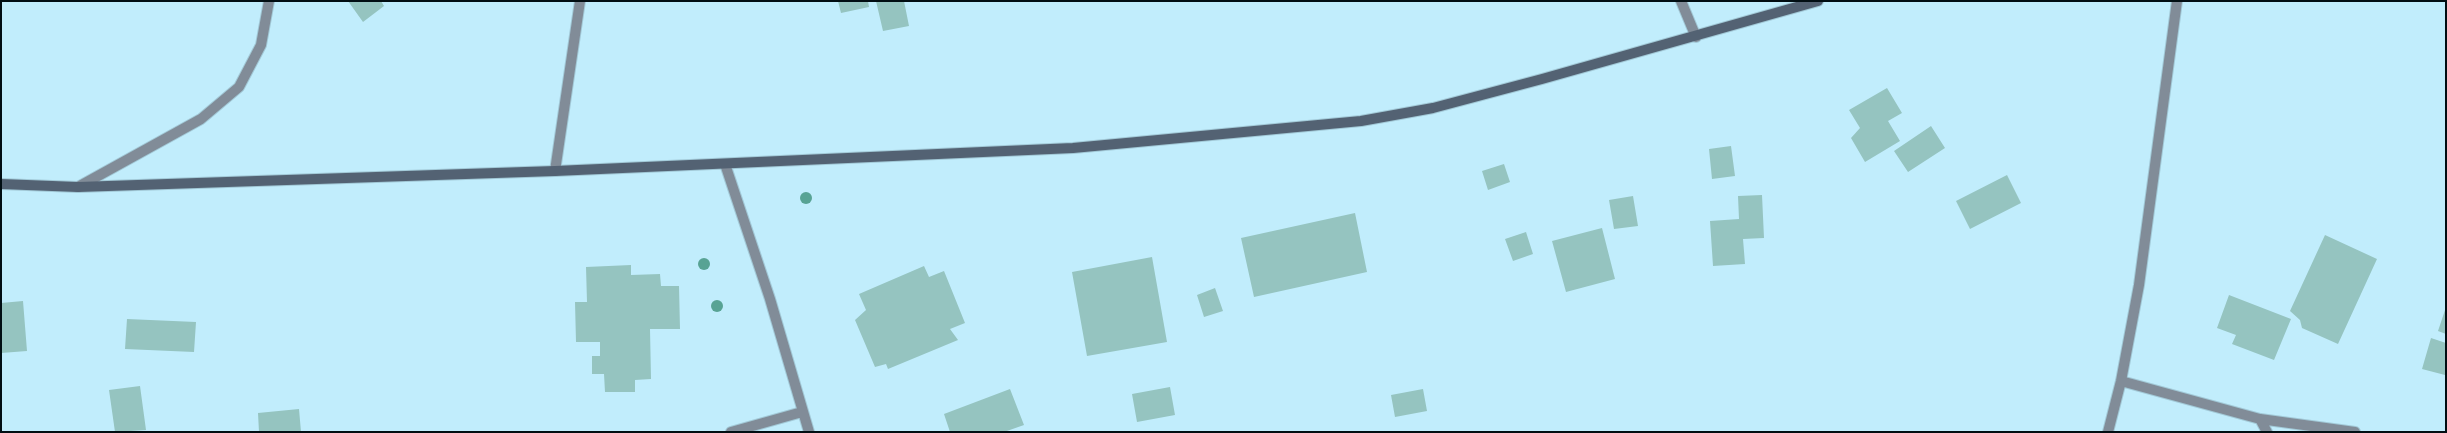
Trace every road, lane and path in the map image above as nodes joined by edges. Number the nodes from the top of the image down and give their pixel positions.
1 (269, 1) edge
2 (580, 1) edge
3 (1681, 1) edge
4 (1818, 1) edge
5 (2177, 1) edge
6 (1696, 37) junction
7 (725, 164) junction
8 (555, 171) junction
9 (1, 184) edge
10 (78, 187) junction
11 (2122, 381) junction
12 (802, 412) junction
13 (2260, 420) junction
14 (731, 432) edge
15 (809, 432) edge
16 (2108, 432) edge
17 (2267, 432) edge
18 (2356, 432) edge

1 - 10 street
2 - 8 street
3 - 6 street
4 - 6 street
5 - 11 street
6 - 7 street
7 - 8 street
7 - 12 street
8 - 10 street
9 - 10 street
11 - 13 street
11 - 16 street
12 - 14 street
12 - 15 street
13 - 17 street
13 - 18 street

